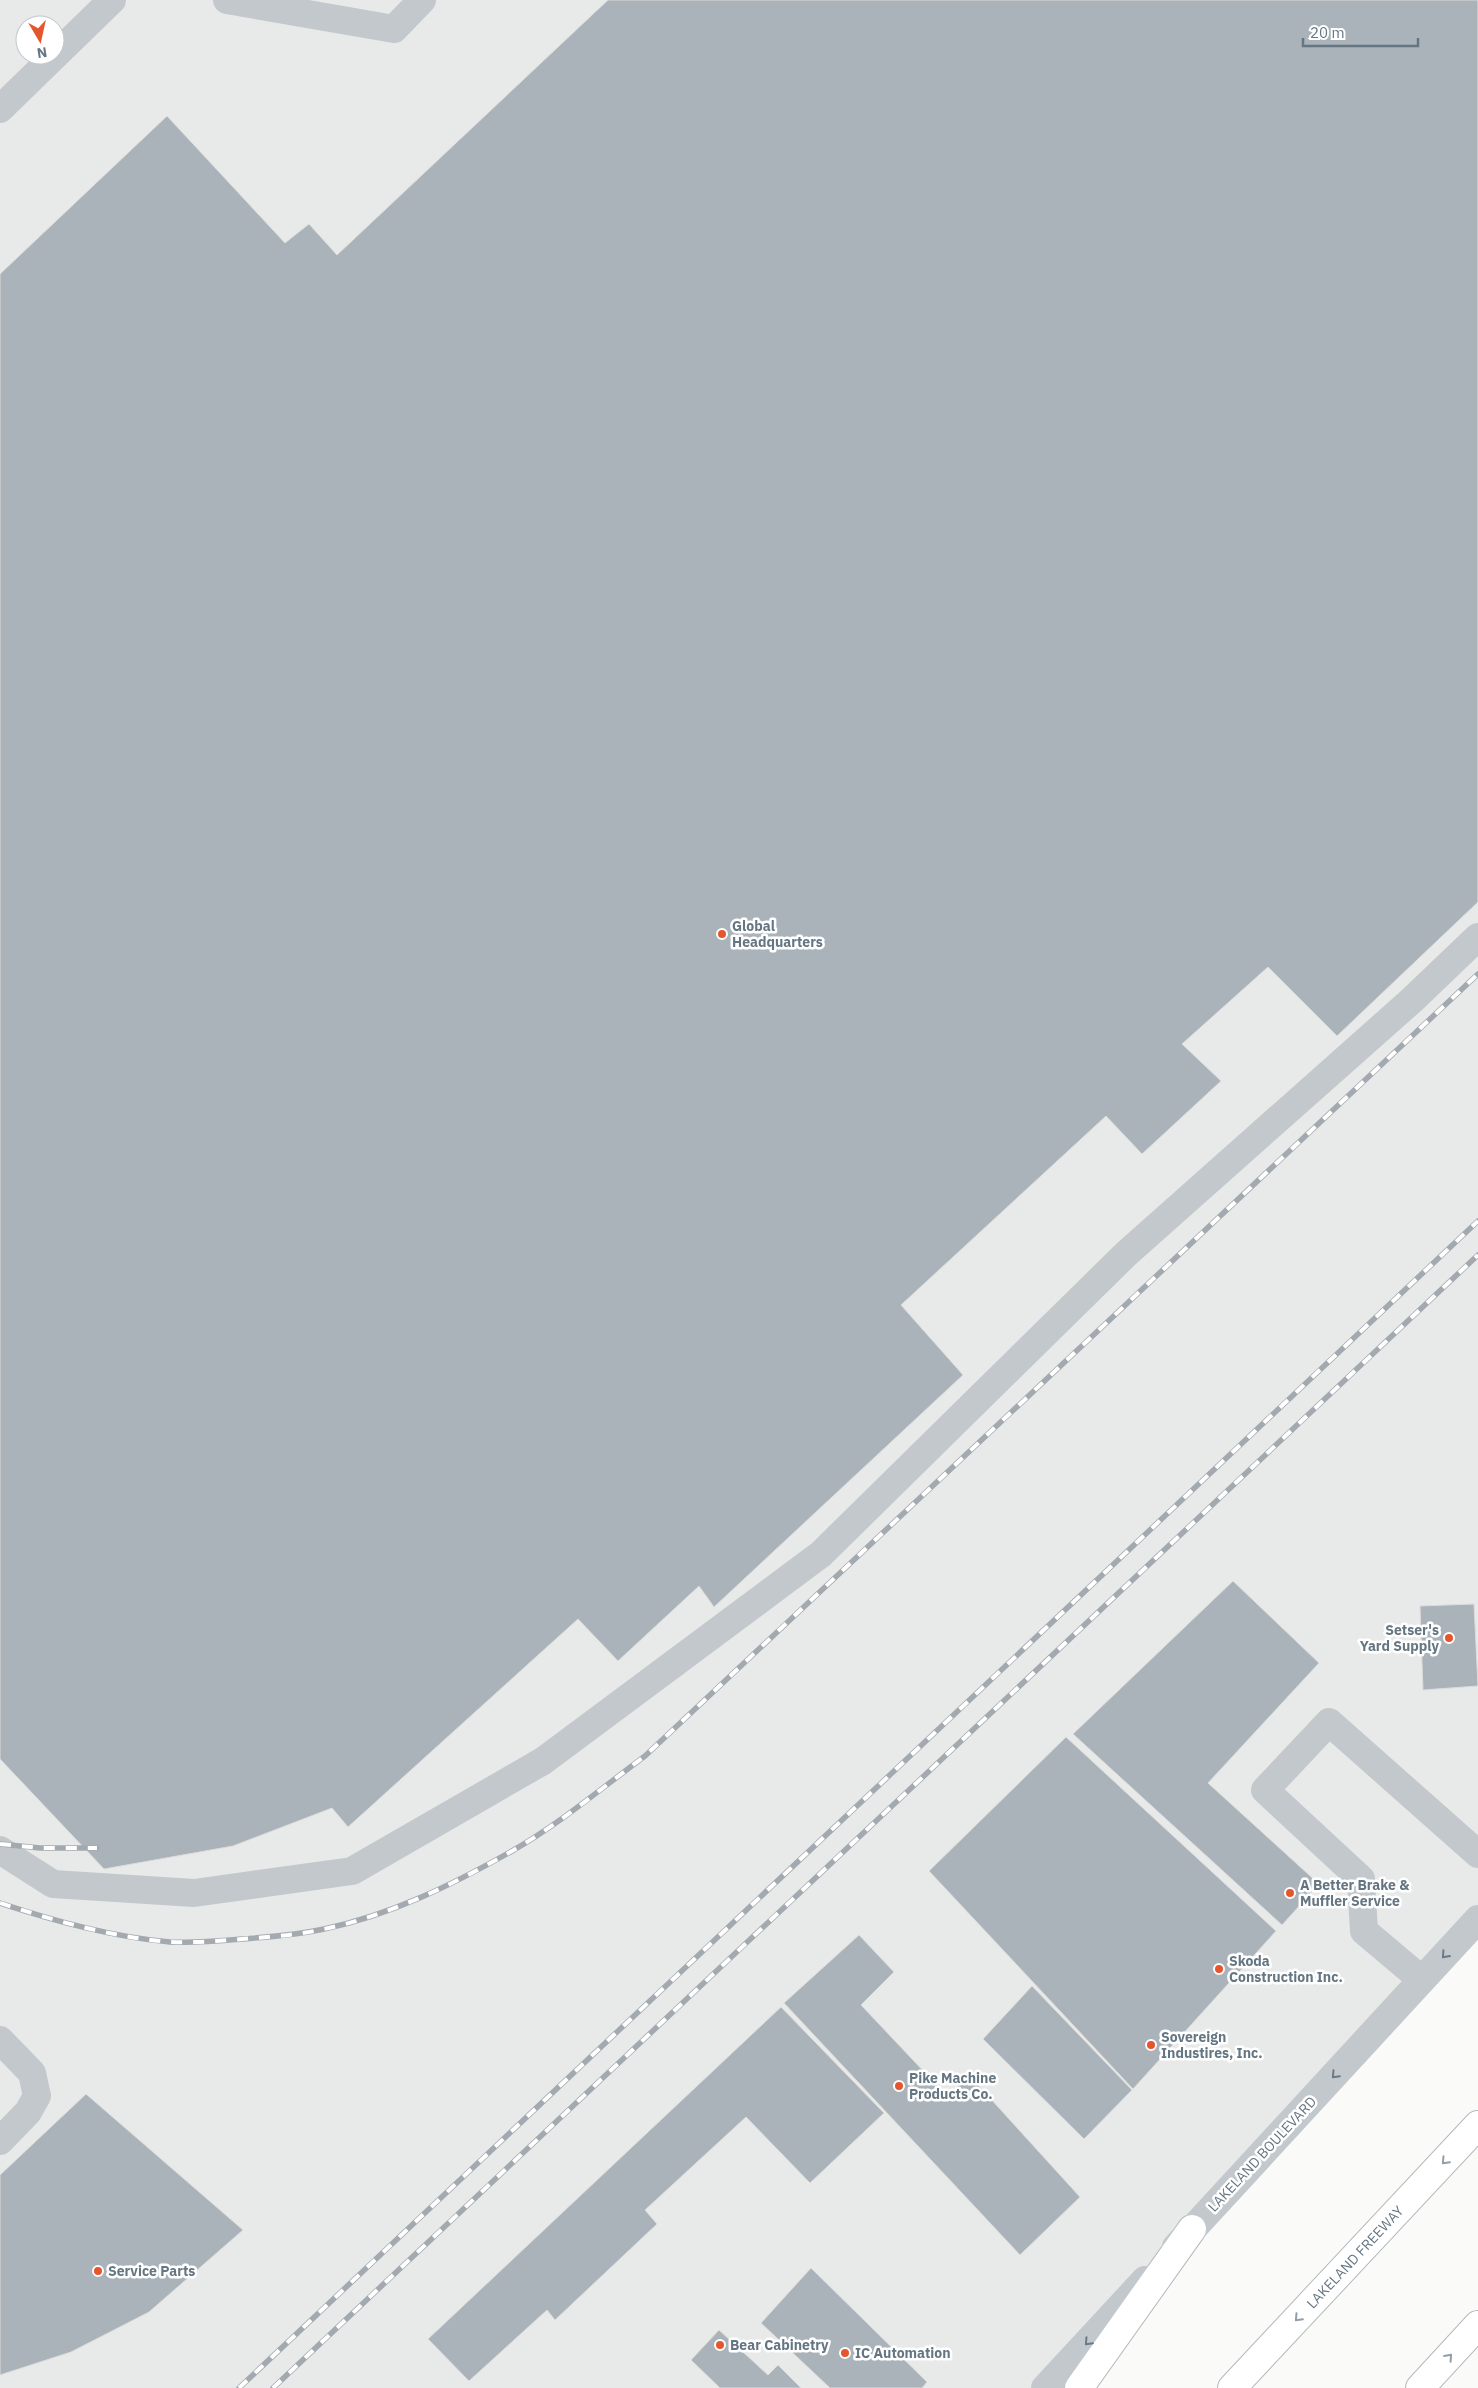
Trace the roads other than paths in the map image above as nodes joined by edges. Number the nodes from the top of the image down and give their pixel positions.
1 (112, 0) edge
2 (227, 0) edge
3 (422, 0) edge
4 (0, 109) edge
5 (1478, 937) edge
6 (0, 1850) edge
7 (1478, 1854) edge
8 (1478, 1919) edge
9 (1422, 1980) junction
10 (0, 2040) edge
11 (1478, 2125) edge
12 (0, 2141) edge
13 (1192, 2229) junction
14 (1478, 2325) edge
15 (1045, 2388) edge
16 (1079, 2388) edge
17 (1232, 2388) edge
18 (1420, 2388) edge

1 - 4 street
2 - 3 street
5 - 6 street
7 - 9 street
8 -> 9 street, LAKELAND BOULEVARD
9 -> 13 street, LAKELAND BOULEVARD
10 - 12 street
11 -> 17 highway, LAKELAND FREEWAY
13 -> 15 street, LAKELAND BOULEVARD
13 - 16 highway
18 -> 14 highway

